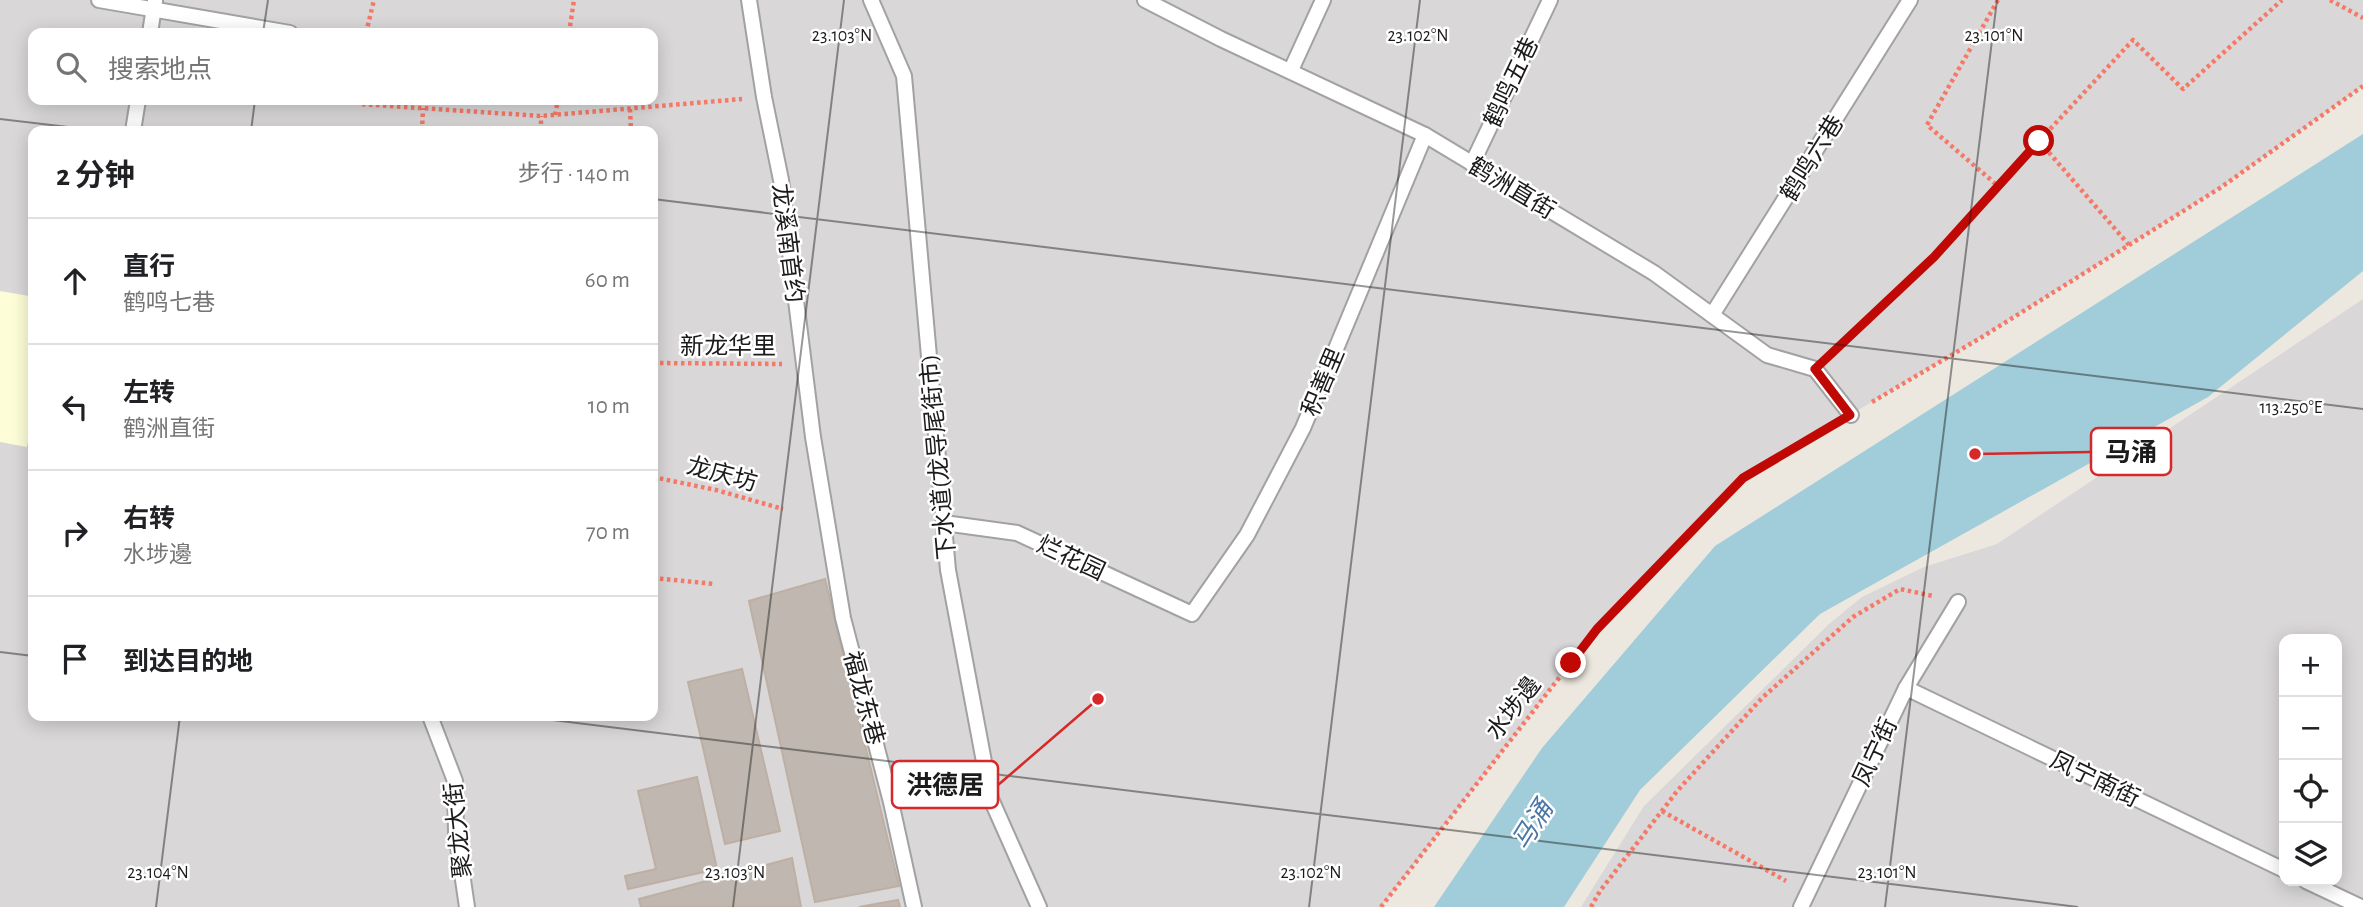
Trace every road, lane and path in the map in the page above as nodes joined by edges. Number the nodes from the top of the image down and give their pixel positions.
1 (99, 0) edge
2 (374, 0) edge
3 (574, 0) edge
4 (748, 0) edge
5 (871, 0) edge
6 (1145, 0) edge
7 (1324, 0) edge
8 (1550, 0) edge
9 (1910, 0) edge
10 (1998, 0) edge
11 (2282, 0) edge
12 (2330, 0) edge
13 (155, 5) edge
14 (2363, 18) edge
15 (151, 28) edge
16 (266, 28) edge
17 (367, 28) edge
18 (570, 28) edge
19 (1291, 70) junction
20 (2363, 86) edge
21 (764, 97) junction
22 (137, 105) edge
23 (375, 105) edge
24 (557, 105) edge
25 (423, 108) junction
26 (630, 109) junction
27 (555, 115) junction
28 (541, 116) junction
29 (134, 126) edge
30 (422, 126) edge
31 (541, 126) edge
32 (631, 126) edge
33 (1425, 135) junction
34 (2039, 141) junction
35 (1472, 164) junction
36 (1998, 187) junction
37 (2129, 245) junction
38 (1712, 315) junction
39 (658, 363) edge
40 (804, 365) junction
41 (1815, 369) junction
42 (1850, 415) junction
43 (658, 478) edge
44 (821, 488) joint
45 (783, 509) dead end
46 (944, 523) junction
47 (658, 578) edge
48 (715, 584) dead end
49 (1958, 602) joint
50 (1192, 614) joint
51 (1906, 688) junction
52 (432, 721) edge
53 (1662, 811) junction
54 (2279, 868) edge
55 (2317, 886) edge
56 (1805, 900) edge
57 (467, 907) edge
58 (914, 907) edge
59 (1039, 907) edge
60 (1381, 907) edge
61 (1591, 907) edge
62 (2361, 907) edge

1 - 13 lane
2 - 17 path
3 - 18 path
4 - 21 lane, 龙溪南首约
5 - 46 lane, 下水道(龙导尾街市)
6 - 19 lane, 鹤洲直街
7 - 19 lane
8 - 35 lane, 鹤鸣五巷
9 - 38 lane, 鹤鸣六巷
10 - 36 path
11 - 34 path
12 - 14 path
13 - 15 lane
13 - 16 lane
19 - 33 lane, 鹤洲直街
20 - 37 path, 水埗邊
21 - 26 path
21 - 40 lane, 龙溪南首约
22 - 29 lane
23 - 25 path
24 - 27 path
25 - 28 path
25 - 30 path
26 - 27 path
26 - 32 path
27 - 28 path
28 - 31 path
33 - 35 lane, 鹤洲直街
33 - 50 lane, 积善里
34 - 36 path
34 - 37 path
35 - 38 lane, 鹤洲直街
36 - 41 path
37 - 42 path, 水埗邊
38 - 41 lane, 鹤洲直街
39 - 40 path, 新龙华里
40 - 44 lane, 龙溪南首约
41 - 42 lane
42 - 60 path, 水埗邊
43 - 45 path, 龙庆坊
44 - 58 lane, 福龙东巷
46 - 50 lane, 烂花园
46 - 59 lane, 下水道(龙导尾街市)
47 - 48 path
49 - 51 lane, 凤宁街
49 - 53 path
51 - 54 lane, 凤宁南街
51 - 56 lane, 凤宁街
52 - 57 lane, 聚龙大街
53 - 56 path
53 - 61 path
55 - 62 lane

